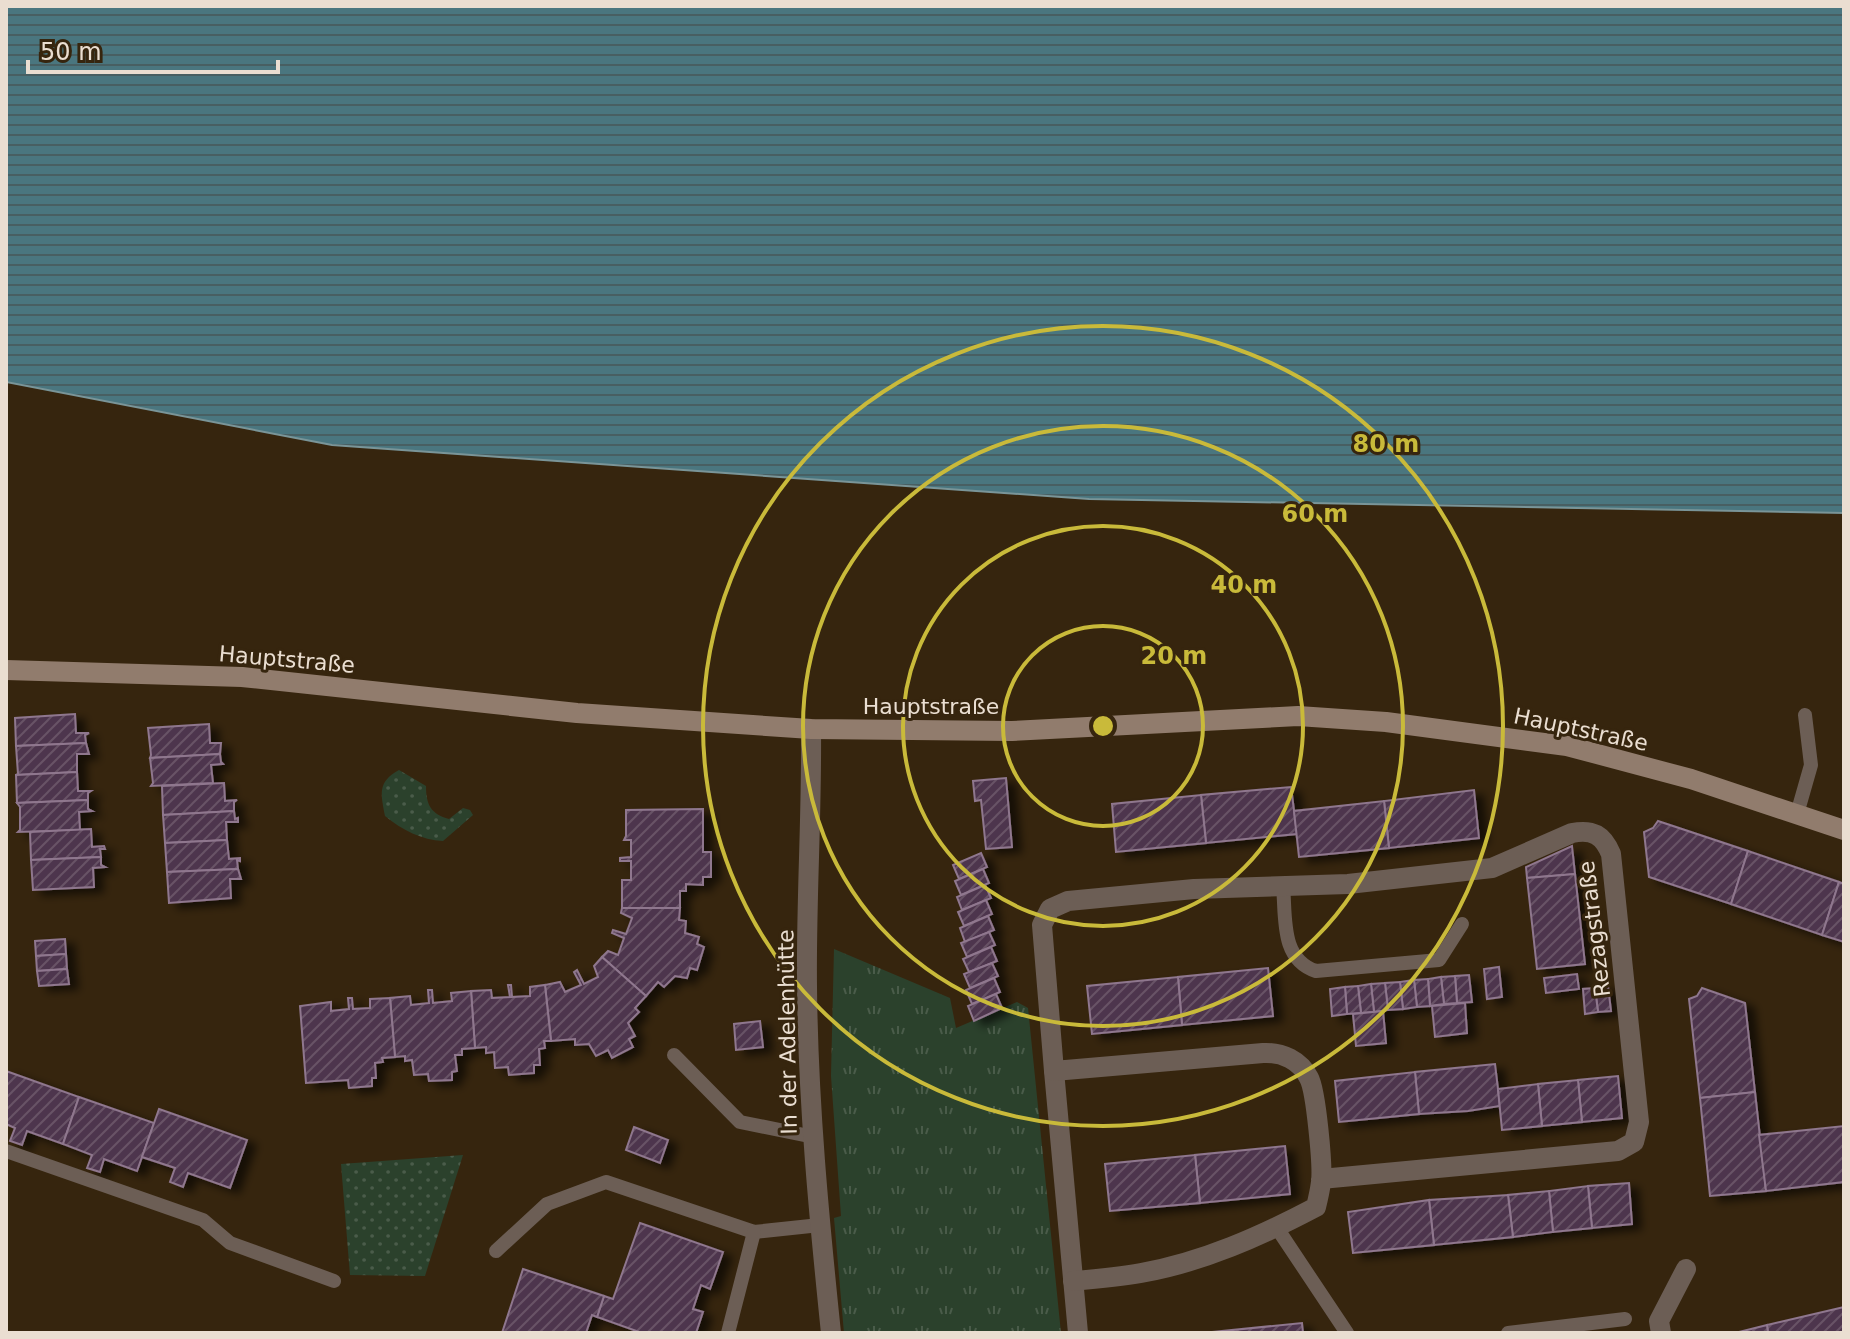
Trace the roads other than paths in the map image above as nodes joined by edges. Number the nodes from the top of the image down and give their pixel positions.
1 (6, 670) edge
2 (1805, 715) dead end
3 (811, 729) junction
4 (1797, 814) junction
5 (1844, 830) edge
6 (1283, 886) junction
7 (1462, 924) dead end
8 (674, 1055) dead end
9 (1054, 1071) junction
10 (814, 1137) junction
11 (6, 1151) edge
12 (1321, 1179) junction
13 (820, 1225) junction
14 (1277, 1228) junction
15 (754, 1232) junction
16 (496, 1251) dead end
17 (1686, 1269) dead end
18 (334, 1281) dead end
19 (1073, 1281) junction
20 (1625, 1319) dead end
21 (728, 1333) edge
22 (831, 1333) edge
23 (1078, 1333) edge
24 (1347, 1333) edge
25 (1508, 1333) edge
26 (1661, 1333) edge

1 - 3 main road, Hauptstraße
2 - 4 lane
3 - 4 main road, Hauptstraße
3 - 10 street, In der Adelenhütte
4 - 5 main road, Hauptstraße
6 - 7 lane
6 - 9 street, Rezagstraße
6 - 12 street, Rezagstraße
8 - 10 lane
9 - 12 street
9 - 19 street, Rezagstraße
10 - 13 street, In der Adelenhütte
11 - 18 lane
12 - 14 street
13 - 15 lane
13 - 22 street, In der Adelenhütte
14 - 19 street
14 - 24 lane
15 - 16 lane
15 - 21 lane
17 - 26 street
19 - 23 street, Rezagstraße
20 - 25 lane

